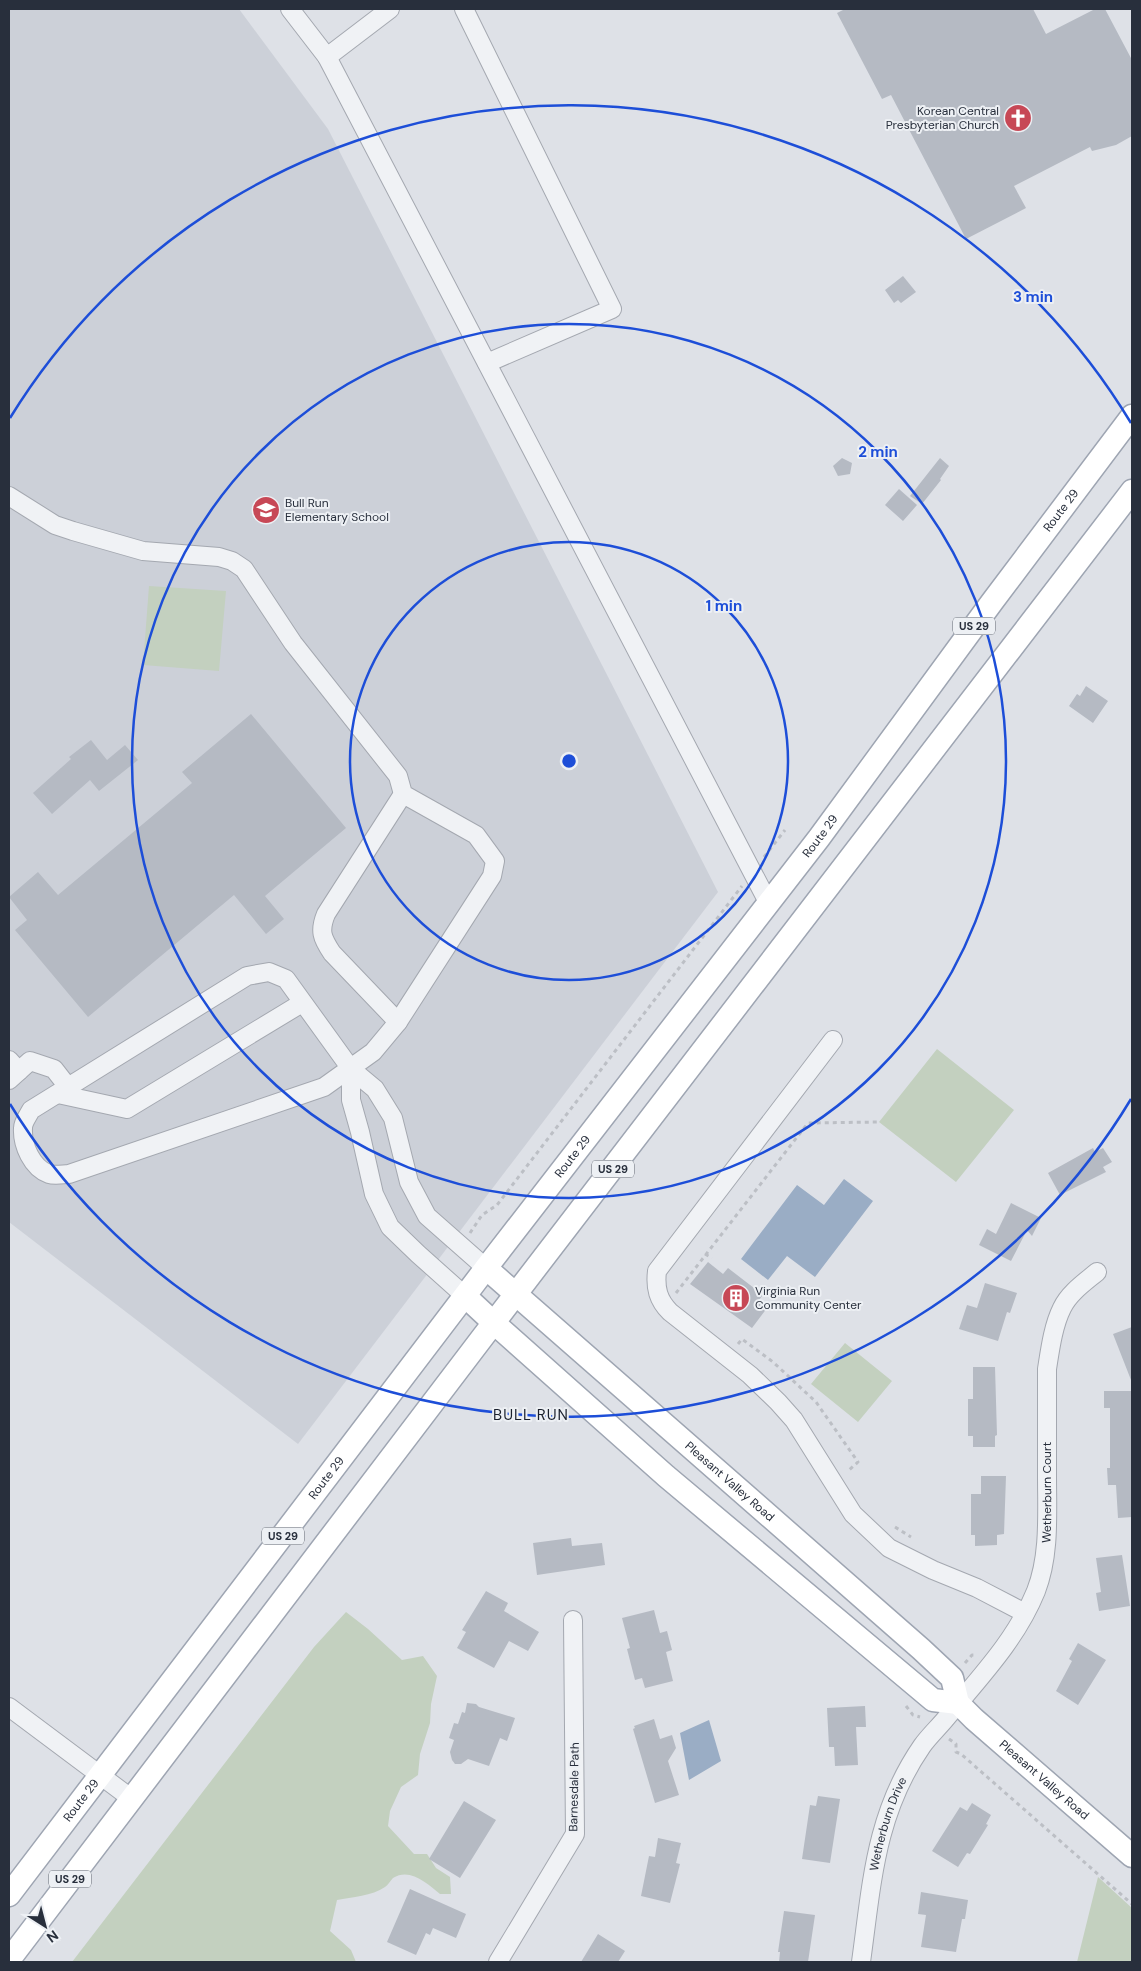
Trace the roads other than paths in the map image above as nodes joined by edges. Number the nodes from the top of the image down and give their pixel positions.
1 (290, 9) edge
2 (390, 9) edge
3 (464, 9) edge
4 (327, 57) junction
5 (486, 363) junction
6 (1132, 416) edge
7 (1132, 491) edge
8 (9, 496) edge
9 (403, 794) junction
10 (768, 902) junction
11 (302, 1002) junction
12 (398, 1022) junction
13 (833, 1040) dead end
14 (351, 1069) junction
15 (12, 1070) edge
16 (63, 1091) junction
17 (486, 1268) junction
18 (1097, 1272) dead end
19 (516, 1294) junction
20 (465, 1296) junction
21 (494, 1323) junction
22 (1025, 1613) junction
23 (573, 1620) dead end
24 (958, 1703) junction
25 (9, 1707) edge
26 (101, 1776) junction
27 (132, 1799) junction
28 (1132, 1856) edge
29 (9, 1895) edge
30 (9, 1960) edge
31 (498, 1962) edge
32 (861, 1962) edge

1 - 4 street
2 - 4 street
3 - 5 street
4 - 5 street
5 - 10 street
6 - 10 main road, Route 29 / US 29
7 - 19 main road, US 29
8 - 9 street
9 - 12 street
9 - 12 street
10 - 17 main road, Route 29 / US 29
11 - 14 street
11 - 16 street
11 - 16 street
12 - 14 street
13 - 22 street
14 - 16 street
14 - 17 street
14 - 20 street
15 - 16 street
17 - 19 main road, Pleasant Valley Road
17 - 20 main road, Route 29 / US 29
18 - 22 street, Wetherburn Court
19 - 21 main road, US 29
19 - 24 main road, Pleasant Valley Road
20 - 21 main road
20 - 26 main road, Route 29 / US 29
21 - 24 main road
21 - 27 main road, US 29
22 - 24 street, Wetherburn Court
23 - 31 street, Barnesdale Path
24 - 28 main road, Pleasant Valley Road
24 - 32 street, Wetherburn Drive
25 - 26 street
26 - 27 street
26 - 29 main road, Route 29 / US 29
27 - 30 main road, US 29

